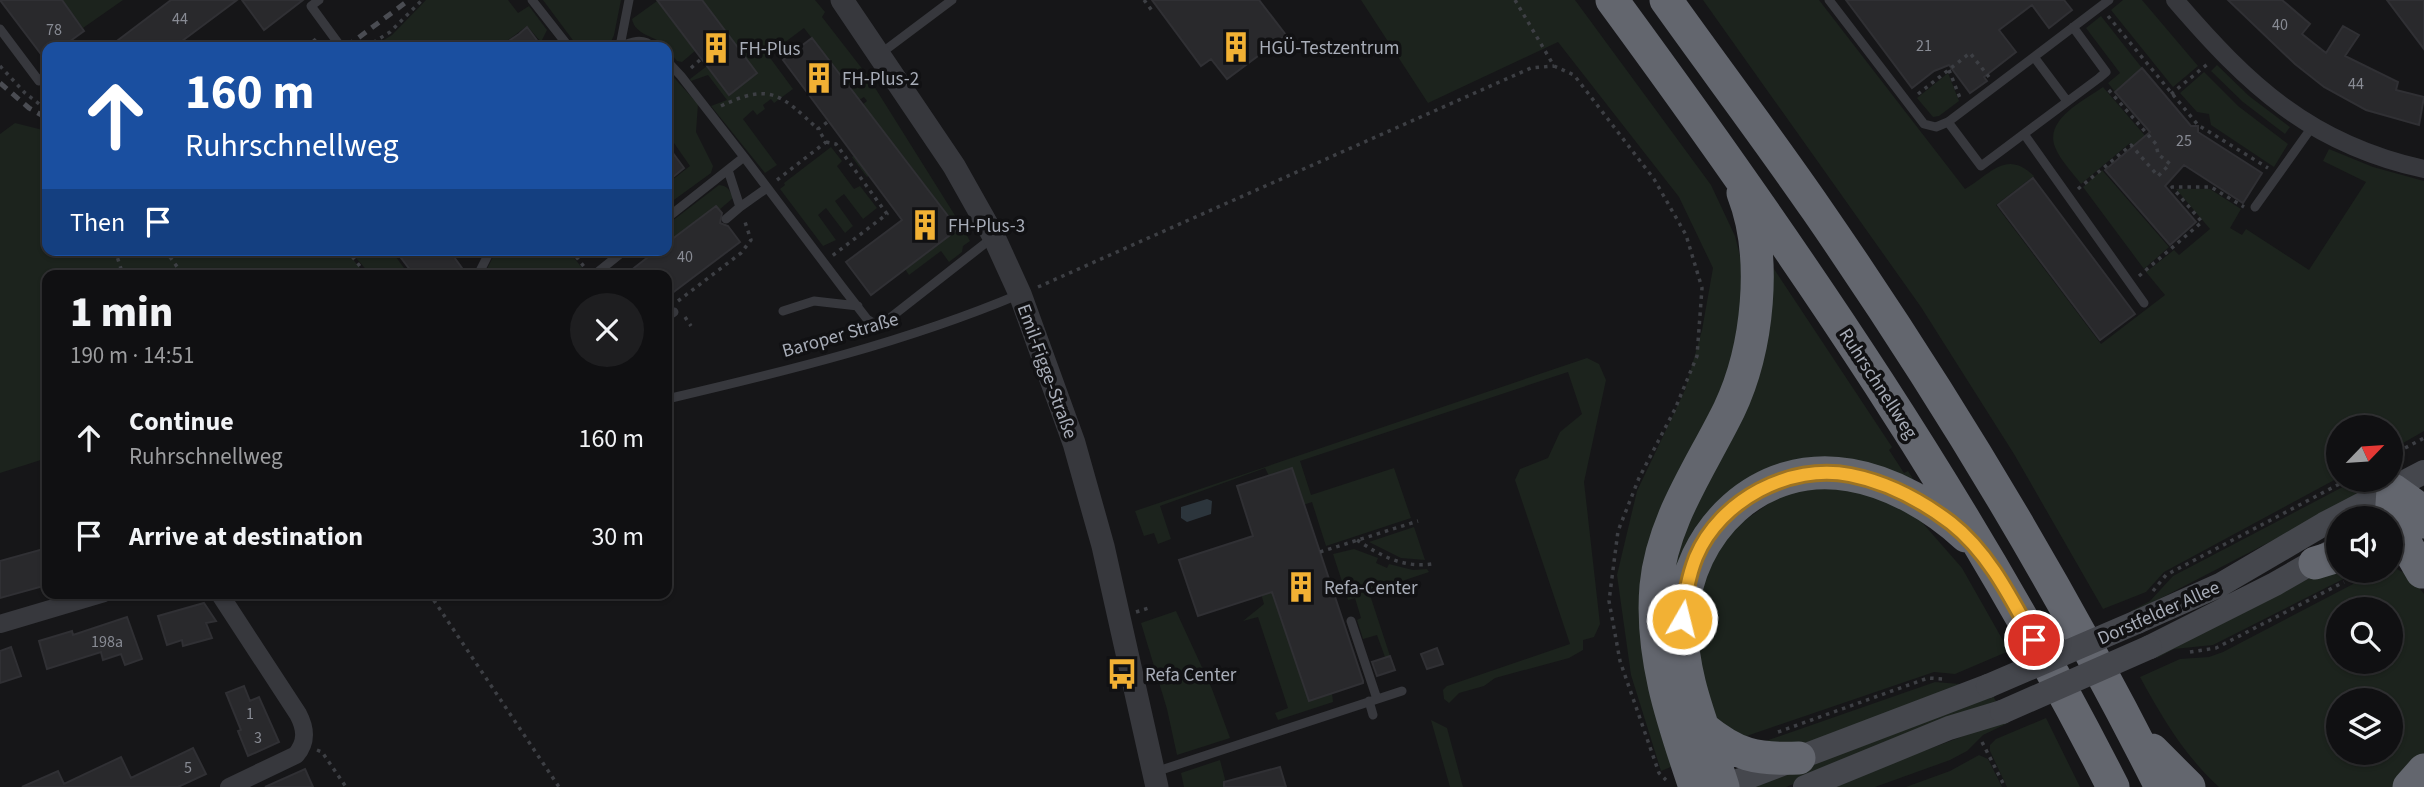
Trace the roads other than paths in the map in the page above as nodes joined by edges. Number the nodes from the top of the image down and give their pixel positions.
1 (318, 0) edge
2 (532, 0) edge
3 (629, 0) edge
4 (842, 0) edge
5 (952, 0) edge
6 (1612, 0) edge
7 (1666, 0) edge
8 (1829, 0) edge
9 (2109, 0) edge
10 (2175, 0) edge
11 (2073, 27) junction
12 (0, 29) edge
13 (337, 42) edge
14 (565, 42) edge
15 (620, 42) edge
16 (880, 54) junction
17 (2034, 57) junction
18 (672, 67) edge
19 (42, 78) edge
20 (2067, 101) junction
21 (1948, 122) junction
22 (2312, 127) junction
23 (2024, 134) junction
24 (1718, 144) junction
25 (744, 157) junction
26 (2424, 169) edge
27 (728, 170) junction
28 (767, 188) junction
29 (740, 207) junction
30 (2255, 207) road end
31 (672, 214) edge
32 (726, 219) dead end
33 (994, 237) junction
34 (617, 256) edge
35 (599, 270) edge
36 (1020, 294) junction
37 (2144, 303) dead end
38 (858, 306) junction
39 (783, 311) dead end
40 (672, 398) edge
41 (2424, 472) edge
42 (2406, 509) edge
43 (2326, 557) edge
44 (2403, 564) edge
45 (1996, 572) junction
46 (2423, 574) edge
47 (83, 599) edge
48 (223, 599) edge
49 (1351, 621) dead end
50 (0, 624) edge
51 (1402, 691) dead end
52 (1373, 700) junction
53 (2121, 709) junction
54 (1373, 715) dead end
55 (1703, 727) junction
56 (2424, 770) edge
57 (1802, 772) edge
58 (1155, 782) edge
59 (1681, 784) edge
60 (229, 787) edge
61 (1723, 787) edge
62 (2113, 787) edge
63 (2161, 787) edge
64 (2189, 787) edge
65 (2409, 787) edge

1 - 13 lane
2 - 14 lane
3 - 15 lane
4 - 16 street, Emil-Figge-Straße
5 - 16 lane
6 - 24 highway, Ruhrschnellweg
7 - 53 highway
8 - 21 lane
9 - 11 lane
10 - 22 street
11 - 17 lane
11 - 20 lane
12 - 19 lane
16 - 33 street, Emil-Figge-Straße
17 - 20 lane
17 - 21 lane
18 - 25 lane
20 - 23 lane
21 - 23 lane
22 - 26 street
22 - 30 lane
23 - 37 lane
24 - 45 highway, Ruhrschnellweg
24 - 59 highway
25 - 27 lane
25 - 28 lane
27 - 29 lane
27 - 31 lane
28 - 29 lane
28 - 38 lane
29 - 32 lane
33 - 36 street, Emil-Figge-Straße
33 - 38 lane
34 - 35 lane
36 - 40 lane, Baroper Straße
36 - 58 street, Emil-Figge-Straße
38 - 39 lane
41 - 42 main road, Dorstfelder Allee
42 - 46 highway
42 - 57 main road, Dorstfelder Allee, bridge
43 - 57 main road, Dorstfelder Allee, bridge
44 - 46 highway
45 - 55 highway
45 - 62 highway, Ruhrschnellweg
47 - 50 street
48 - 60 street
49 - 52 lane
51 - 52 lane
52 - 54 lane
52 - 58 lane
53 - 63 highway
53 - 64 highway
55 - 57 highway
55 - 61 highway
56 - 65 highway
57 - 61 main road, Dorstfelder Allee

